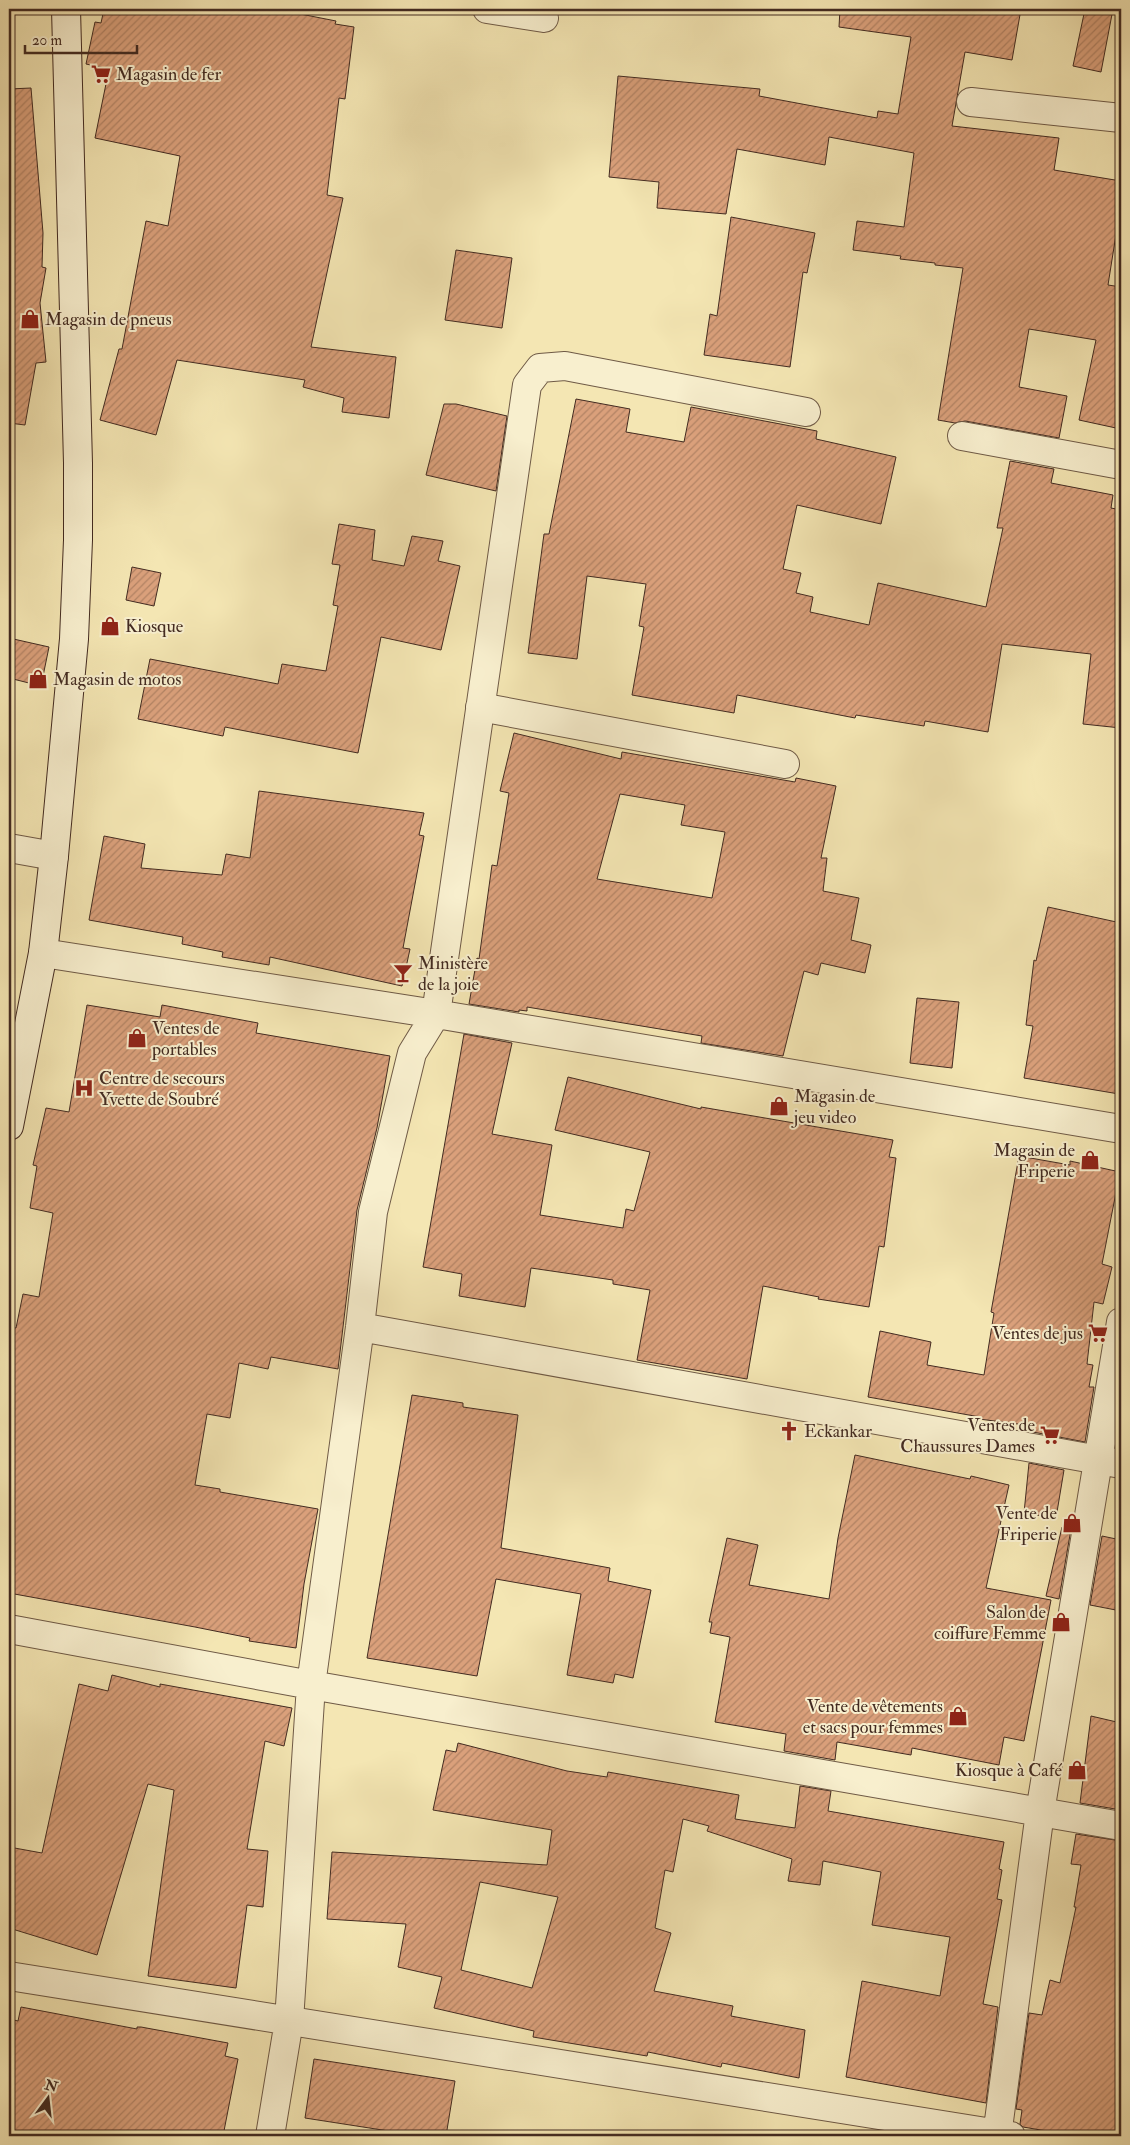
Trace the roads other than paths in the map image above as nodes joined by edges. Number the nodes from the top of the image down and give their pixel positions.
1 (66, 9) edge
2 (487, 9) edge
3 (544, 18) dead end
4 (971, 102) dead end
5 (1121, 118) edge
6 (806, 412) dead end
7 (962, 436) dead end
8 (1121, 465) edge
9 (480, 707) junction
10 (785, 764) dead end
11 (9, 848) edge
12 (54, 856) junction
13 (43, 953) junction
14 (436, 1014) junction
15 (9, 1126) edge
16 (1121, 1129) edge
17 (1121, 1322) edge
18 (360, 1327) junction
19 (1110, 1462) edge
20 (9, 1629) edge
21 (312, 1685) junction
22 (1040, 1812) junction
23 (1121, 1826) edge
24 (9, 1976) edge
25 (289, 2021) junction
26 (1002, 2135) edge
27 (270, 2136) edge

1 - 12 street
2 - 3 street
4 - 5 street
6 - 9 street
7 - 8 street
9 - 10 street
9 - 14 street
11 - 12 street
12 - 13 street
13 - 14 street
13 - 15 street
14 - 16 street
14 - 18 street
17 - 19 street
18 - 19 street
18 - 21 street
19 - 22 street
20 - 21 street
21 - 22 street
21 - 25 street
22 - 23 street
22 - 26 street
24 - 25 street
25 - 26 street
25 - 27 street

